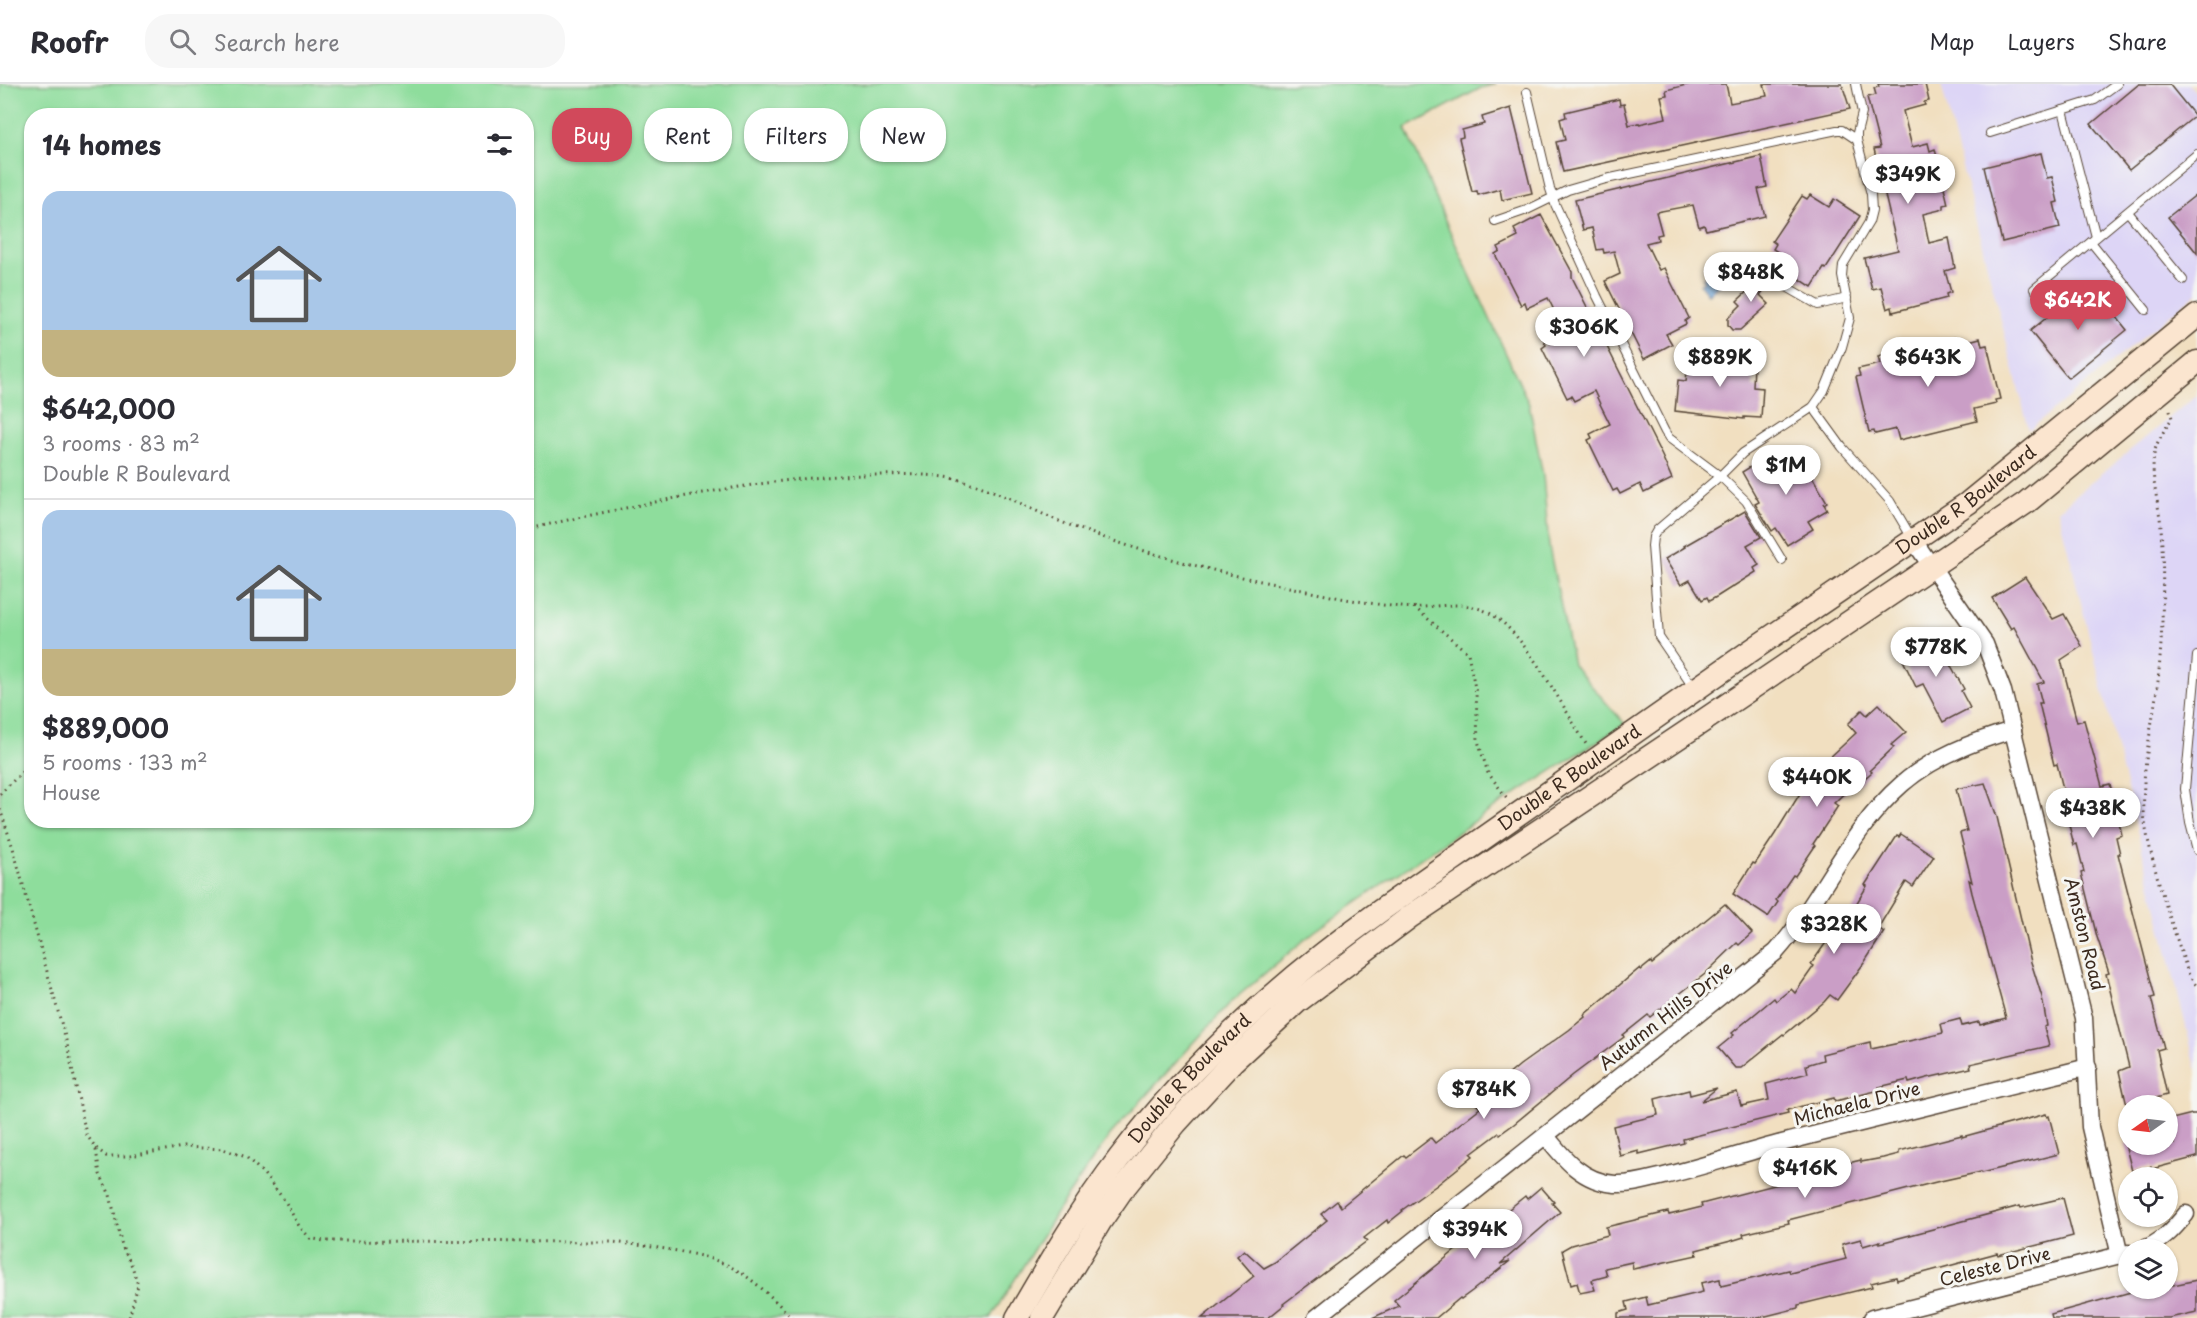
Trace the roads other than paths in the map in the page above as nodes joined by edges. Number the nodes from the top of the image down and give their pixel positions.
1 (1856, 84) edge
2 (2118, 84) edge
3 (1527, 92) dead end
4 (2063, 110) junction
5 (1990, 133) dead end
6 (1857, 140) junction
7 (2197, 154) edge
8 (1553, 197) junction
9 (2127, 212) junction
10 (1495, 221) dead end
11 (2094, 239) junction
12 (2183, 280) dead end
13 (1785, 286) dead end
14 (2034, 289) dead end
15 (1847, 298) junction
16 (2146, 310) dead end
17 (2197, 316) edge
18 (2197, 362) edge
19 (1813, 407) junction
20 (1720, 476) junction
21 (1914, 541) junction
22 (1782, 560) dead end
23 (1931, 566) junction
24 (2197, 656) edge
25 (1695, 690) junction
26 (2013, 730) junction
27 (2197, 850) edge
28 (2088, 1067) junction
29 (1546, 1136) junction
30 (2186, 1214) dead end
31 (2120, 1239) edge
32 (2162, 1239) edge
33 (2118, 1256) edge
34 (1017, 1318) edge
35 (1042, 1318) edge
36 (1316, 1318) edge
37 (1872, 1318) edge

1 - 6 lane
2 - 4 lane
3 - 8 lane
4 - 5 lane
4 - 11 lane
6 - 8 lane
6 - 15 lane
7 - 9 lane
8 - 10 lane
8 - 20 lane
9 - 11 lane
9 - 12 lane
11 - 14 lane
11 - 16 lane
13 - 15 lane
15 - 19 lane
17 - 21 main road, Double R Boulevard
18 - 23 main road, Double R Boulevard
19 - 20 lane
19 - 21 lane
20 - 22 lane
20 - 25 lane
21 - 23 street, Amston Road
21 - 25 main road, Double R Boulevard
23 - 26 street, Amston Road
23 - 35 main road, Double R Boulevard
24 - 27 lane
25 - 34 main road, Double R Boulevard
26 - 28 street, Amston Road
26 - 29 street, Autumn Hills Drive
28 - 29 street, Michaela Drive
28 - 31 street, Amston Road
29 - 36 street, Autumn Hills Drive
30 - 32 street
33 - 37 street, Celeste Drive

